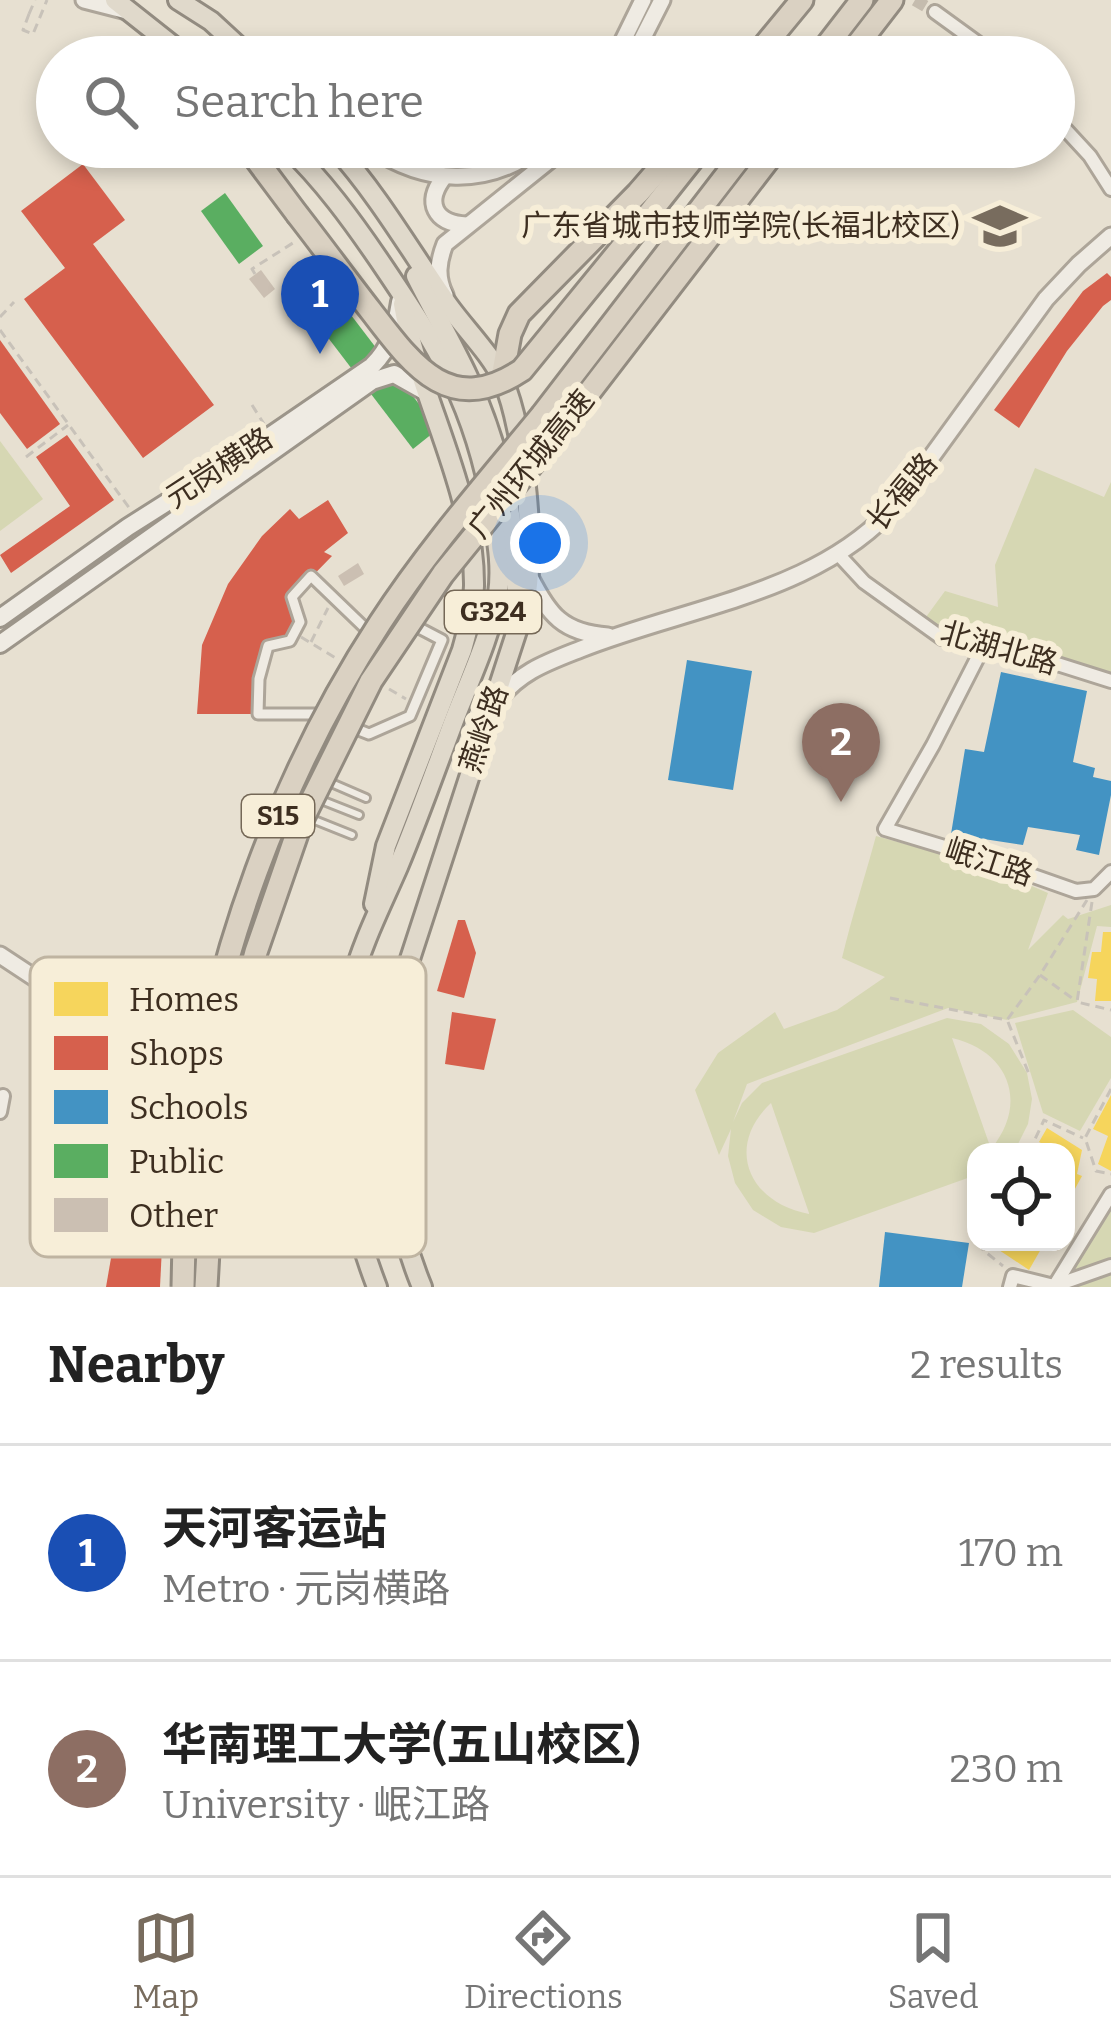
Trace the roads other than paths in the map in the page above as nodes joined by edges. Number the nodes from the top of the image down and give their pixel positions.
1 (83, 0) edge
2 (178, 0) edge
3 (643, 0) edge
4 (662, 0) edge
5 (802, 0) edge
6 (862, 0) edge
7 (892, 0) edge
8 (123, 6) edge
9 (935, 12) dead end
10 (161, 36) edge
11 (228, 36) edge
12 (625, 36) edge
13 (644, 36) edge
14 (773, 36) edge
15 (834, 36) edge
16 (864, 36) edge
17 (968, 36) edge
18 (1075, 140) edge
19 (263, 168) edge
20 (308, 168) edge
21 (352, 168) edge
22 (411, 168) edge
23 (504, 168) edge
24 (539, 168) edge
25 (660, 168) edge
26 (685, 168) edge
27 (732, 168) edge
28 (762, 168) edge
29 (444, 177) junction
30 (1111, 188) edge
31 (380, 202) junction
32 (466, 225) junction
33 (1111, 236) edge
34 (401, 293) junction
35 (458, 319) junction
36 (368, 377) junction
37 (502, 378) junction
38 (425, 392) junction
39 (839, 555) junction
40 (530, 577) junction
41 (0, 618) edge
42 (516, 636) junction
43 (611, 636) junction
44 (0, 644) edge
45 (268, 646) joint
46 (983, 647) junction
47 (1111, 681) edge
48 (491, 709) junction
49 (315, 776) dead end
50 (307, 794) dead end
51 (366, 798) dead end
52 (298, 814) dead end
53 (359, 815) dead end
54 (352, 835) dead end
55 (1111, 872) edge
56 (369, 929) junction
57 (0, 956) edge
58 (231, 957) edge
59 (255, 957) edge
60 (360, 957) edge
61 (411, 957) edge
62 (30, 976) edge
63 (3, 1096) dead end
64 (0, 1112) edge
65 (1111, 1194) edge
66 (184, 1257) edge
67 (208, 1257) edge
68 (367, 1257) edge
69 (411, 1257) edge
70 (412, 1257) edge
71 (1111, 1266) edge
72 (1012, 1281) edge
73 (1054, 1286) edge
74 (183, 1287) edge
75 (206, 1287) edge
76 (377, 1287) edge
77 (422, 1287) edge
78 (435, 1287) edge

1 - 8 street
2 - 11 highway
3 - 12 street
4 - 13 street
5 - 14 highway
6 - 15 highway
7 - 16 highway
8 - 10 highway
9 - 17 street
18 - 30 street
19 - 26 highway, bridge
20 - 34 highway, G324
21 - 31 highway, G324
22 - 29 street
23 - 29 street
24 - 32 street
25 - 37 highway
27 - 58 highway, 广州环城高速 / S15, bridge
28 - 59 highway, 广州环城高速 / S15, bridge
29 - 32 street
31 - 35 highway, 燕岭路 / G324
31 - 42 highway
32 - 35 street
33 - 39 street, 长福路
34 - 36 main road, 元岗横路
34 - 38 highway, G324
34 - 56 highway, 燕岭路 / G324
35 - 37 highway, 燕岭路 / G324
36 - 38 main road
36 - 41 main road, 元岗横路
36 - 44 main road, 元岗横路
37 - 40 highway, 燕岭路 / G324
38 - 56 highway, G324
39 - 43 street, 长福路
39 - 46 street, 北湖北路
40 - 42 highway, 燕岭路 / G324
40 - 43 street
42 - 48 highway, 燕岭路 / G324
43 - 48 street, 长福路
45 - 45 street
46 - 47 street, 北湖北路
46 - 55 street, 岷江路
48 - 61 highway, 燕岭路 / G324
49 - 51 lane
50 - 53 lane
52 - 54 lane
56 - 60 highway, 燕岭路 / G324
57 - 62 street
63 - 64 street
65 - 73 street
66 - 74 highway, 广州环城高速 / S15, bridge
67 - 75 highway, 广州环城高速 / S15, bridge
68 - 76 highway, 燕岭路 / G324
69 - 77 highway, 燕岭路 / G324
70 - 78 highway
71 - 73 street
72 - 73 street

